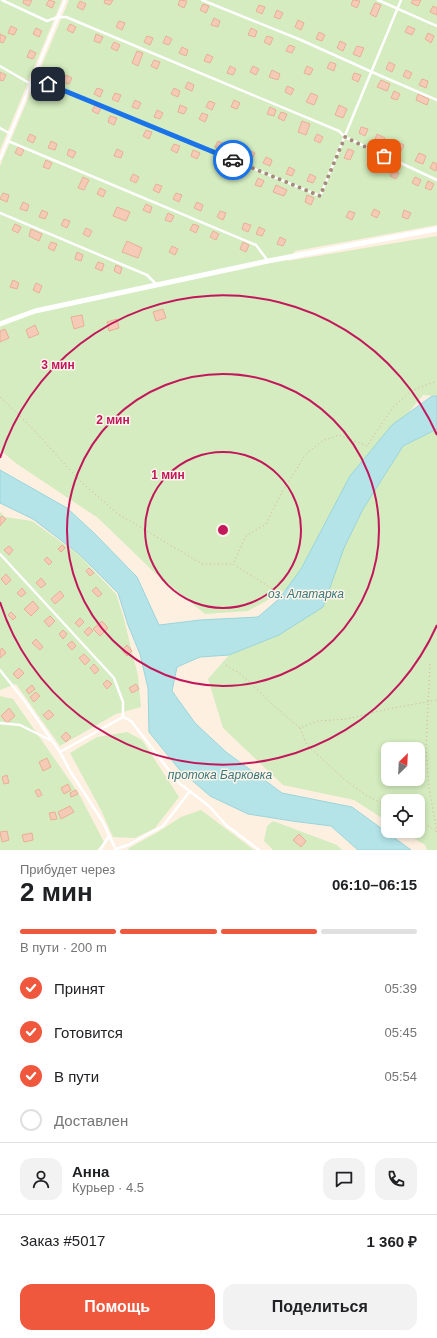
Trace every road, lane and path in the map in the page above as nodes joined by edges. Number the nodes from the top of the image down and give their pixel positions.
1 (2, 0) edge
2 (65, 0) edge
3 (202, 0) edge
4 (378, 0) edge
5 (401, 0) edge
6 (397, 8) junction
7 (58, 17) junction
8 (437, 26) edge
9 (0, 66) edge
10 (372, 72) junction
11 (34, 78) junction
12 (32, 84) junction
13 (437, 100) edge
14 (0, 128) edge
15 (10, 134) junction
16 (345, 137) junction
17 (8, 140) junction
18 (0, 159) edge
19 (437, 180) edge
20 (0, 213) edge
21 (437, 229) edge
22 (268, 261) junction
23 (157, 285) junction
24 (0, 324) edge
25 (437, 381) edge
26 (0, 396) edge
27 (0, 554) edge
28 (233, 564) junction
29 (285, 597) dead end
30 (430, 664) dead end
31 (226, 665) dead end
32 (0, 670) edge
33 (437, 700) edge
34 (429, 701) junction
35 (123, 717) junction
36 (0, 723) edge
37 (300, 728) junction
38 (50, 740) junction
39 (60, 752) junction
40 (190, 791) junction
41 (381, 803) edge
42 (425, 824) edge
43 (437, 832) edge
44 (110, 836) junction
45 (116, 849) edge
46 (100, 850) edge
47 (259, 850) edge

1 - 7 lane
2 - 7 lane
3 - 10 lane
4 - 6 lane
5 - 6 lane
6 - 8 lane
6 - 10 lane
7 - 11 lane
7 - 16 lane
9 - 12 lane
10 - 13 lane
10 - 16 lane
11 - 12 lane
11 - 16 lane
12 - 15 lane
14 - 15 lane
15 - 17 lane
16 - 19 lane
17 - 18 lane
17 - 22 lane
20 - 23 lane
21 - 22 street
22 - 23 street
23 - 24 street
25 - 28 path
26 - 28 path
27 - 35 lane
28 - 29 path
30 - 34 path
31 - 37 path
32 - 38 lane
33 - 34 path
34 - 37 path
34 - 43 path
35 - 39 lane
35 - 40 lane
36 - 38 lane
37 - 41 path
38 - 39 lane
39 - 44 lane
40 - 45 lane
40 - 47 lane
42 - 43 path
44 - 45 lane
44 - 46 lane

